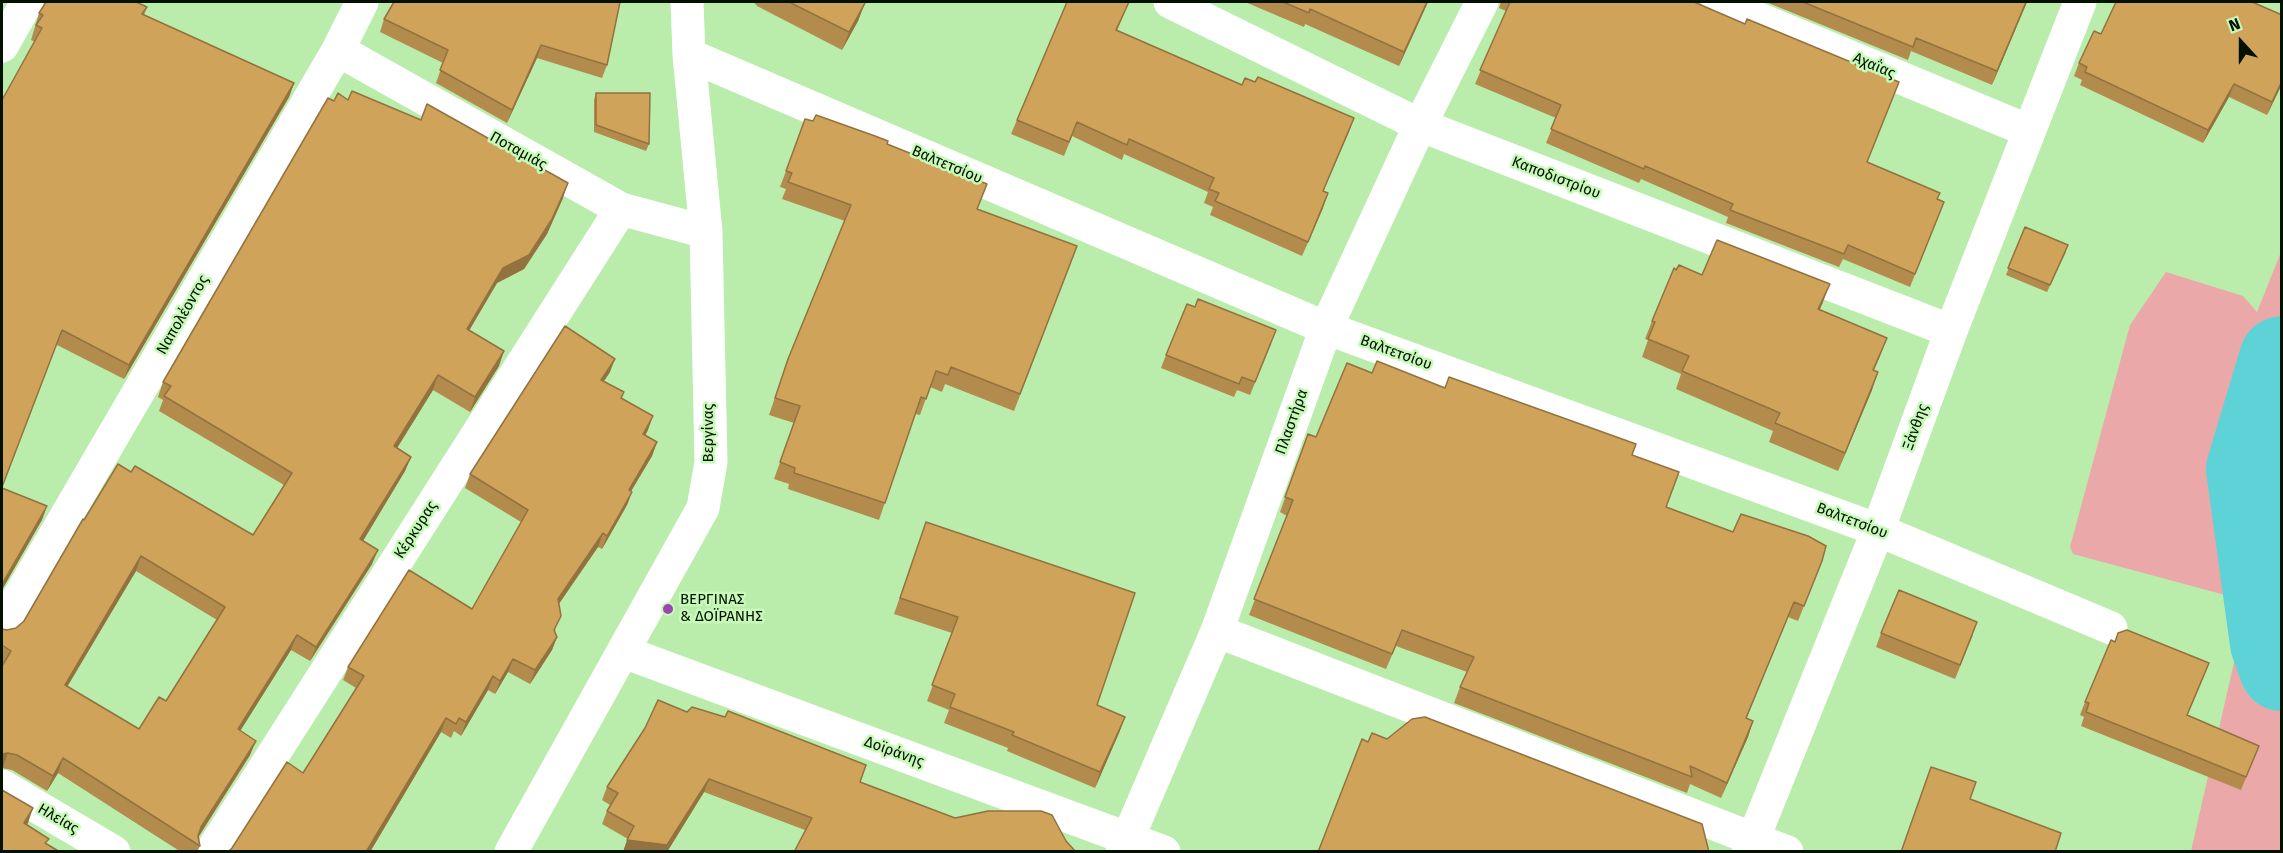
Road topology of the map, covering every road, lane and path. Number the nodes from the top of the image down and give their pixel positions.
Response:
1 (27, 2) edge
2 (362, 2) edge
3 (687, 2) edge
4 (1170, 2) edge
5 (1482, 2) edge
6 (1718, 2) edge
7 (2080, 2) edge
8 (2, 46) edge
9 (338, 50) junction
10 (689, 55) junction
11 (1420, 125) junction
12 (2029, 131) junction
13 (621, 209) junction
14 (706, 232) junction
15 (1326, 328) junction
16 (1951, 331) junction
17 (1878, 530) junction
18 (2, 626) edge
19 (2111, 628) dead end
20 (1217, 631) junction
21 (624, 652) junction
22 (2, 786) edge
23 (1125, 845) edge
24 (1751, 845) edge
25 (512, 851) edge
26 (114, 852) edge
27 (211, 852) edge
28 (1164, 852) edge
29 (1787, 852) edge

1 - 8 street
2 - 9 street, Ναπολέοντος
3 - 10 street, Βεργίνας
4 - 11 street, Καποδιστρίου
5 - 11 street, Πλαστήρα
6 - 12 street, Αχαΐας
7 - 12 street, Ξάνθης
9 - 13 street, Ποταμιάς
9 - 18 street, Ναπολέοντος
10 - 14 street, Βεργίνας
10 - 15 street, Βαλτετσίου
11 - 15 street, Πλαστήρα
11 - 16 street, Καποδιστρίου
12 - 16 street, Ξάνθης
13 - 14 street, Ποταμιάς
13 - 27 street, Κέρκυρας
14 - 21 street, Βεργίνας
15 - 17 street, Βαλτετσίου
15 - 20 street, Πλαστήρα
16 - 17 street, Ξάνθης
17 - 19 street, Βαλτετσίου
17 - 24 street, Ξάνθης
20 - 23 street, Πλαστήρα
20 - 24 street
21 - 23 street, Δοϊράνης
21 - 25 street, Βεργίνας
22 - 26 street, Ηλείας
23 - 28 street, Δοϊράνης
24 - 29 street

